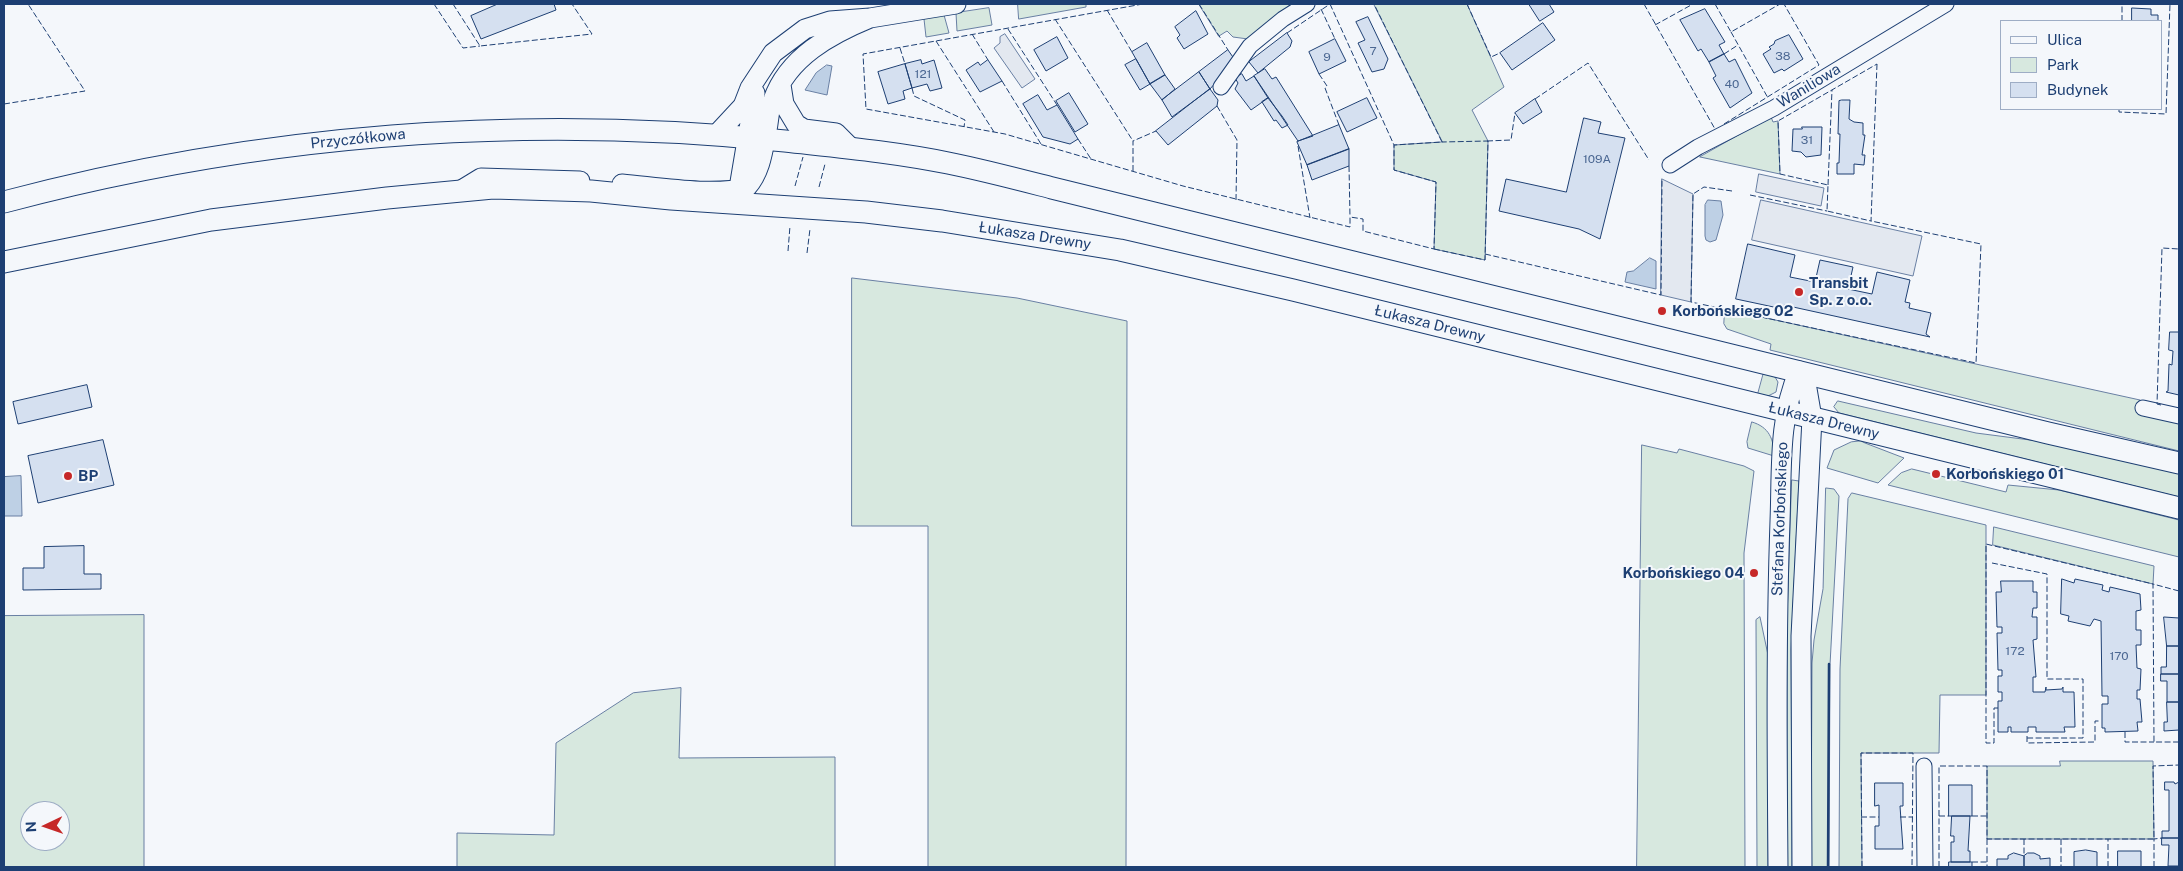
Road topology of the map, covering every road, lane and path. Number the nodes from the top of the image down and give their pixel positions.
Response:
1 (956, 4) edge
2 (1308, 4) edge
3 (1946, 4) edge
4 (870, 18) junction
5 (754, 84) junction
6 (781, 85) junction
7 (1221, 86) dead end
8 (717, 134) junction
9 (756, 138) junction
10 (850, 148) junction
11 (1670, 165) dead end
12 (463, 190) junction
13 (743, 196) junction
14 (4, 202) edge
15 (4, 262) edge
16 (1799, 371) junction
17 (2143, 408) dead end
18 (1786, 412) junction
19 (2179, 416) edge
20 (1812, 418) junction
21 (2179, 463) edge
22 (2179, 508) edge
23 (1924, 766) dead end
24 (1778, 867) edge
25 (1802, 867) edge
26 (1925, 867) edge

1 - 4 street
2 - 7 street
3 - 11 street, Waniliowa
4 - 5 street
4 - 6 street
5 - 8 street
5 - 9 street
6 - 9 street
6 - 10 street
8 - 9 main road
8 - 14 main road, Przyczółkowa
9 - 10 main road
9 - 13 street
10 - 16 main road
12 - 13 main road, Łukasza Drewny
12 - 13 street
12 - 15 main road
13 - 18 main road, Łukasza Drewny
16 - 18 street, Stefana Korbońskiego
16 - 20 street, Stefana Korbońskiego
16 - 21 main road
17 - 19 street
18 - 20 main road, Łukasza Drewny
18 - 24 street, Stefana Korbońskiego
20 - 22 main road, Łukasza Drewny
20 - 25 street, Stefana Korbońskiego
23 - 26 street

